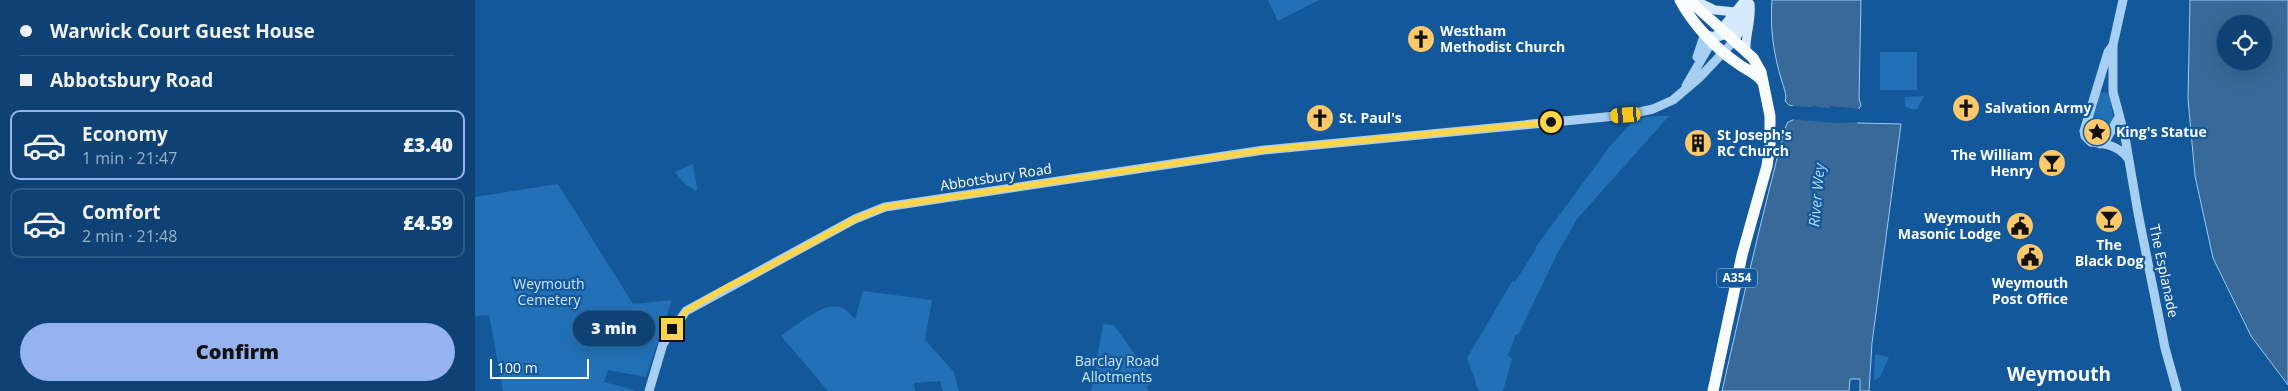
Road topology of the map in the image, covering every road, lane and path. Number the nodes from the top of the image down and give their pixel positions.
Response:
1 (1679, 0) edge
2 (1689, 0) edge
3 (1693, 0) edge
4 (2123, 0) edge
5 (1749, 1) edge
6 (1735, 12) junction
7 (1720, 40) junction
8 (2113, 45) junction
9 (1746, 51) junction
10 (1763, 81) junction
11 (1685, 88) junction
12 (2097, 92) junction
13 (2113, 92) junction
14 (2119, 117) junction
15 (2101, 144) junction
16 (2127, 157) junction
17 (649, 391) edge
18 (1713, 391) edge
19 (2177, 391) edge

1 - 7 highway, A354
2 - 7 highway, A354
3 - 6 main road
4 - 8 street, The Esplanade
5 - 6 main road
5 - 7 main road
5 - 9 main road
6 - 7 main road
7 - 9 highway, A354
7 - 10 highway, A354
7 - 11 street, Abbotsbury Road
7 - 11 street, Abbotsbury Road
8 - 12 street, The Esplanade
8 - 13 street, The Esplanade
9 - 10 highway, A354
10 - 18 highway, A354
11 - 17 street, Abbotsbury Road
12 - 13 street
12 - 15 street, The Esplanade
13 - 14 street, The Esplanade
14 - 15 street
14 - 16 street, The Esplanade
15 - 16 street, The Esplanade
16 - 19 street, The Esplanade

